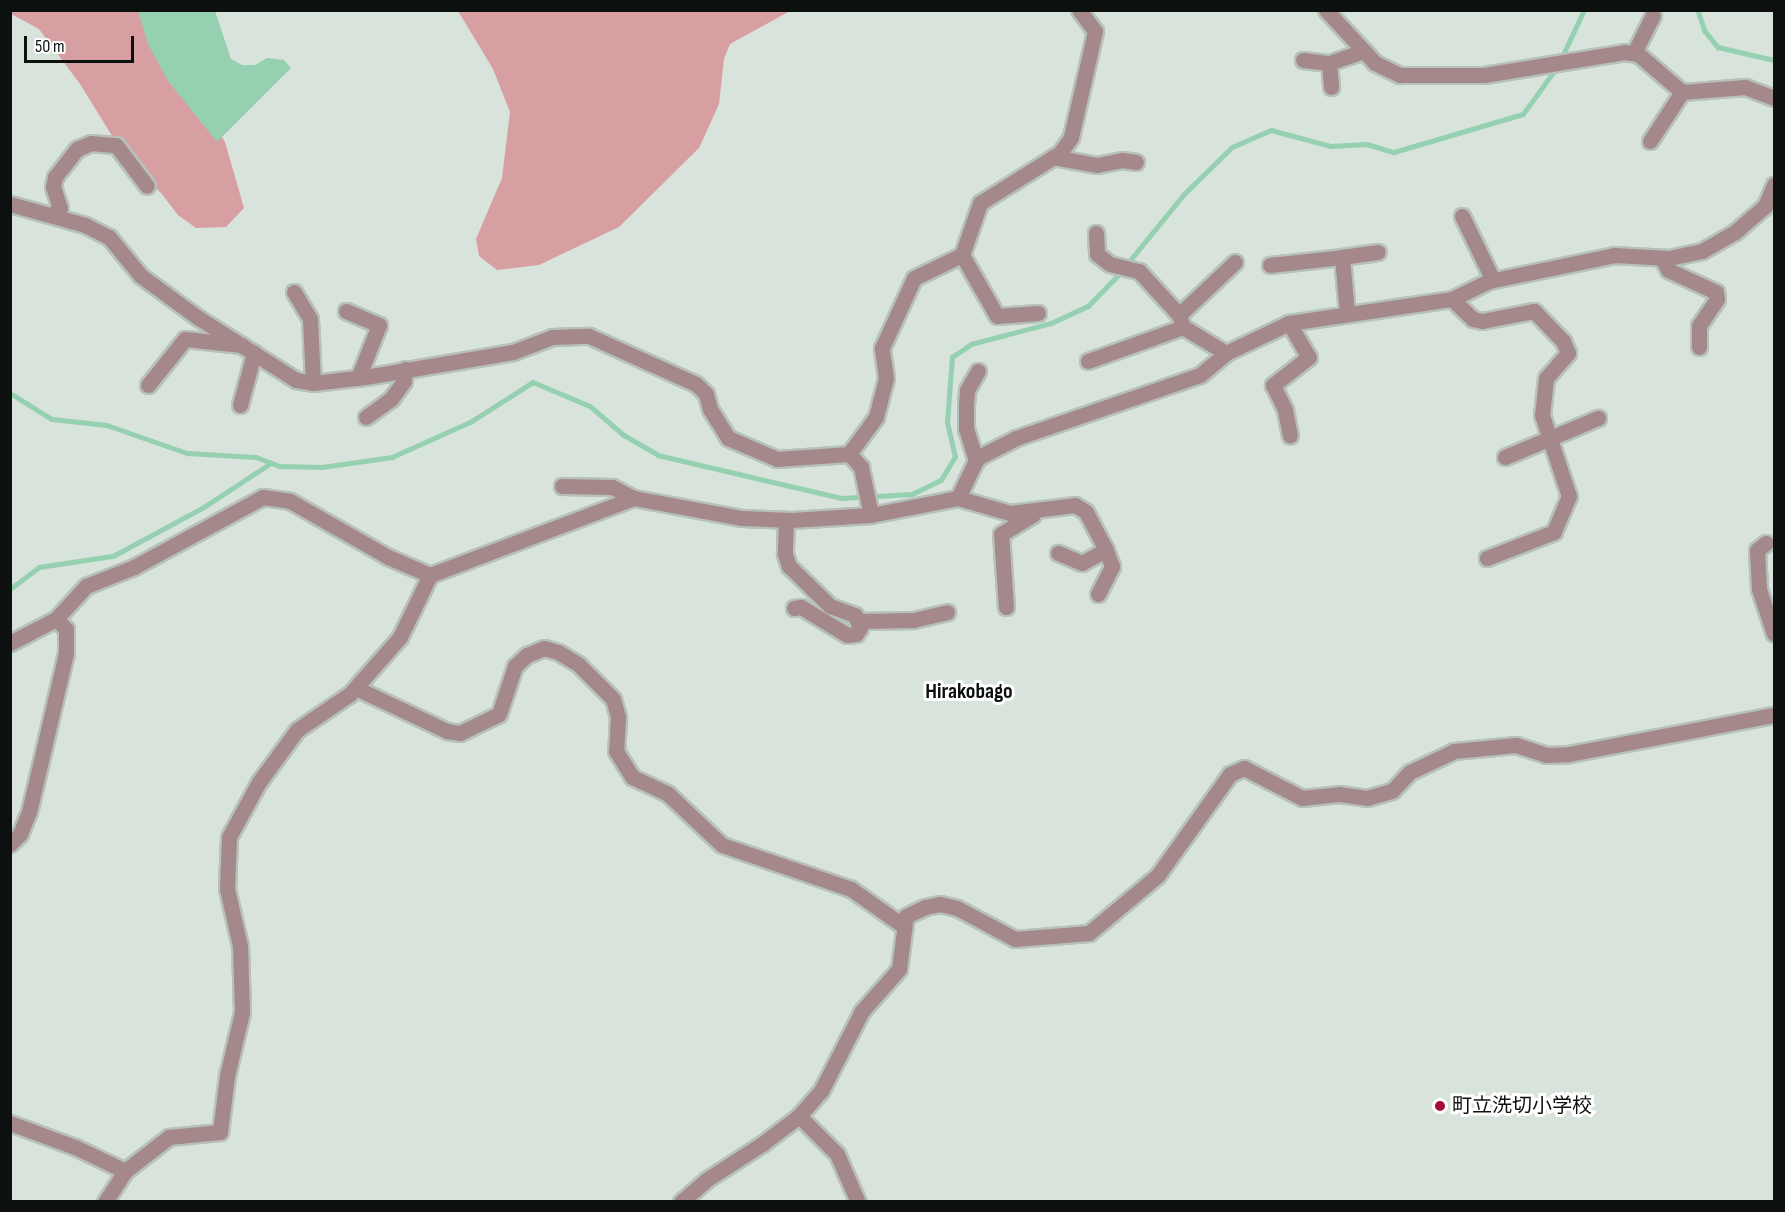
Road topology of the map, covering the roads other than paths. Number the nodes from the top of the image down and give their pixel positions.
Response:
1 (1079, 10) edge
2 (1326, 10) edge
3 (1653, 15) dead end
4 (1364, 51) junction
5 (1634, 54) junction
6 (1303, 60) dead end
7 (1329, 63) junction
8 (1331, 87) dead end
9 (1682, 92) junction
10 (1774, 98) edge
11 (1650, 141) dead end
12 (1053, 157) junction
13 (1136, 162) dead end
14 (1774, 185) edge
15 (147, 186) dead end
16 (10, 204) edge
17 (53, 214) junction
18 (1462, 216) dead end
19 (1096, 233) dead end
20 (1378, 252) dead end
21 (962, 255) junction
22 (1342, 256) junction
23 (1662, 258) junction
24 (1234, 262) dead end
25 (1270, 265) dead end
26 (1494, 280) junction
27 (294, 292) dead end
28 (1452, 299) junction
29 (346, 311) dead end
30 (1038, 313) dead end
31 (1347, 314) junction
32 (1181, 321) junction
33 (1289, 323) junction
34 (1699, 347) dead end
35 (248, 349) junction
36 (1226, 353) junction
37 (1088, 361) dead end
38 (405, 369) junction
39 (978, 372) dead end
40 (358, 378) junction
41 (313, 383) junction
42 (148, 385) dead end
43 (240, 405) dead end
44 (366, 417) dead end
45 (1598, 418) dead end
46 (1290, 436) dead end
47 (1550, 438) junction
48 (849, 454) junction
49 (1505, 457) dead end
50 (976, 461) junction
51 (562, 486) dead end
52 (634, 498) junction
53 (958, 498) junction
54 (1039, 508) junction
55 (871, 510) junction
56 (786, 519) junction
57 (1766, 543) dead end
58 (1106, 550) junction
59 (1058, 553) dead end
60 (1487, 558) dead end
61 (430, 574) junction
62 (1098, 594) dead end
63 (1006, 607) dead end
64 (794, 608) dead end
65 (947, 612) dead end
66 (56, 619) junction
67 (859, 621) junction
68 (1774, 633) edge
69 (10, 643) edge
70 (356, 688) junction
71 (1774, 715) edge
72 (10, 844) edge
73 (902, 925) junction
74 (799, 1116) junction
75 (10, 1123) edge
76 (125, 1171) junction
77 (105, 1202) edge
78 (681, 1202) edge
79 (858, 1202) edge

1 - 12 street
2 - 4 street
3 - 5 street
4 - 5 street
4 - 7 street
5 - 9 street
6 - 7 street
7 - 8 street
9 - 10 street
9 - 11 street
12 - 13 street
12 - 21 street
14 - 23 street
15 - 17 street
16 - 17 street
17 - 35 street
18 - 26 street
19 - 32 street
20 - 22 street
21 - 30 street
21 - 48 street
22 - 25 street
22 - 31 street
23 - 26 street
23 - 34 street
24 - 32 street
26 - 28 street
27 - 41 street
28 - 31 street
28 - 47 street
29 - 40 street
31 - 33 street
32 - 36 street
32 - 37 street
33 - 36 street
33 - 46 street
35 - 41 street
35 - 42 street
35 - 43 street
36 - 50 street
38 - 40 street
38 - 44 street
38 - 48 street
39 - 50 street
40 - 41 street
45 - 47 street
47 - 49 street
47 - 60 street
48 - 55 street
50 - 53 street
51 - 52 street
52 - 56 street
52 - 61 street
53 - 54 street
53 - 55 street
54 - 58 street
54 - 63 street
55 - 56 street
56 - 67 street
57 - 68 street
58 - 59 street
58 - 62 street
61 - 66 street
61 - 70 street
64 - 67 street
65 - 67 street
66 - 69 street
66 - 72 street
70 - 73 street
70 - 76 street
71 - 73 street
73 - 74 street
74 - 78 street
74 - 79 street
75 - 76 street
76 - 77 street

